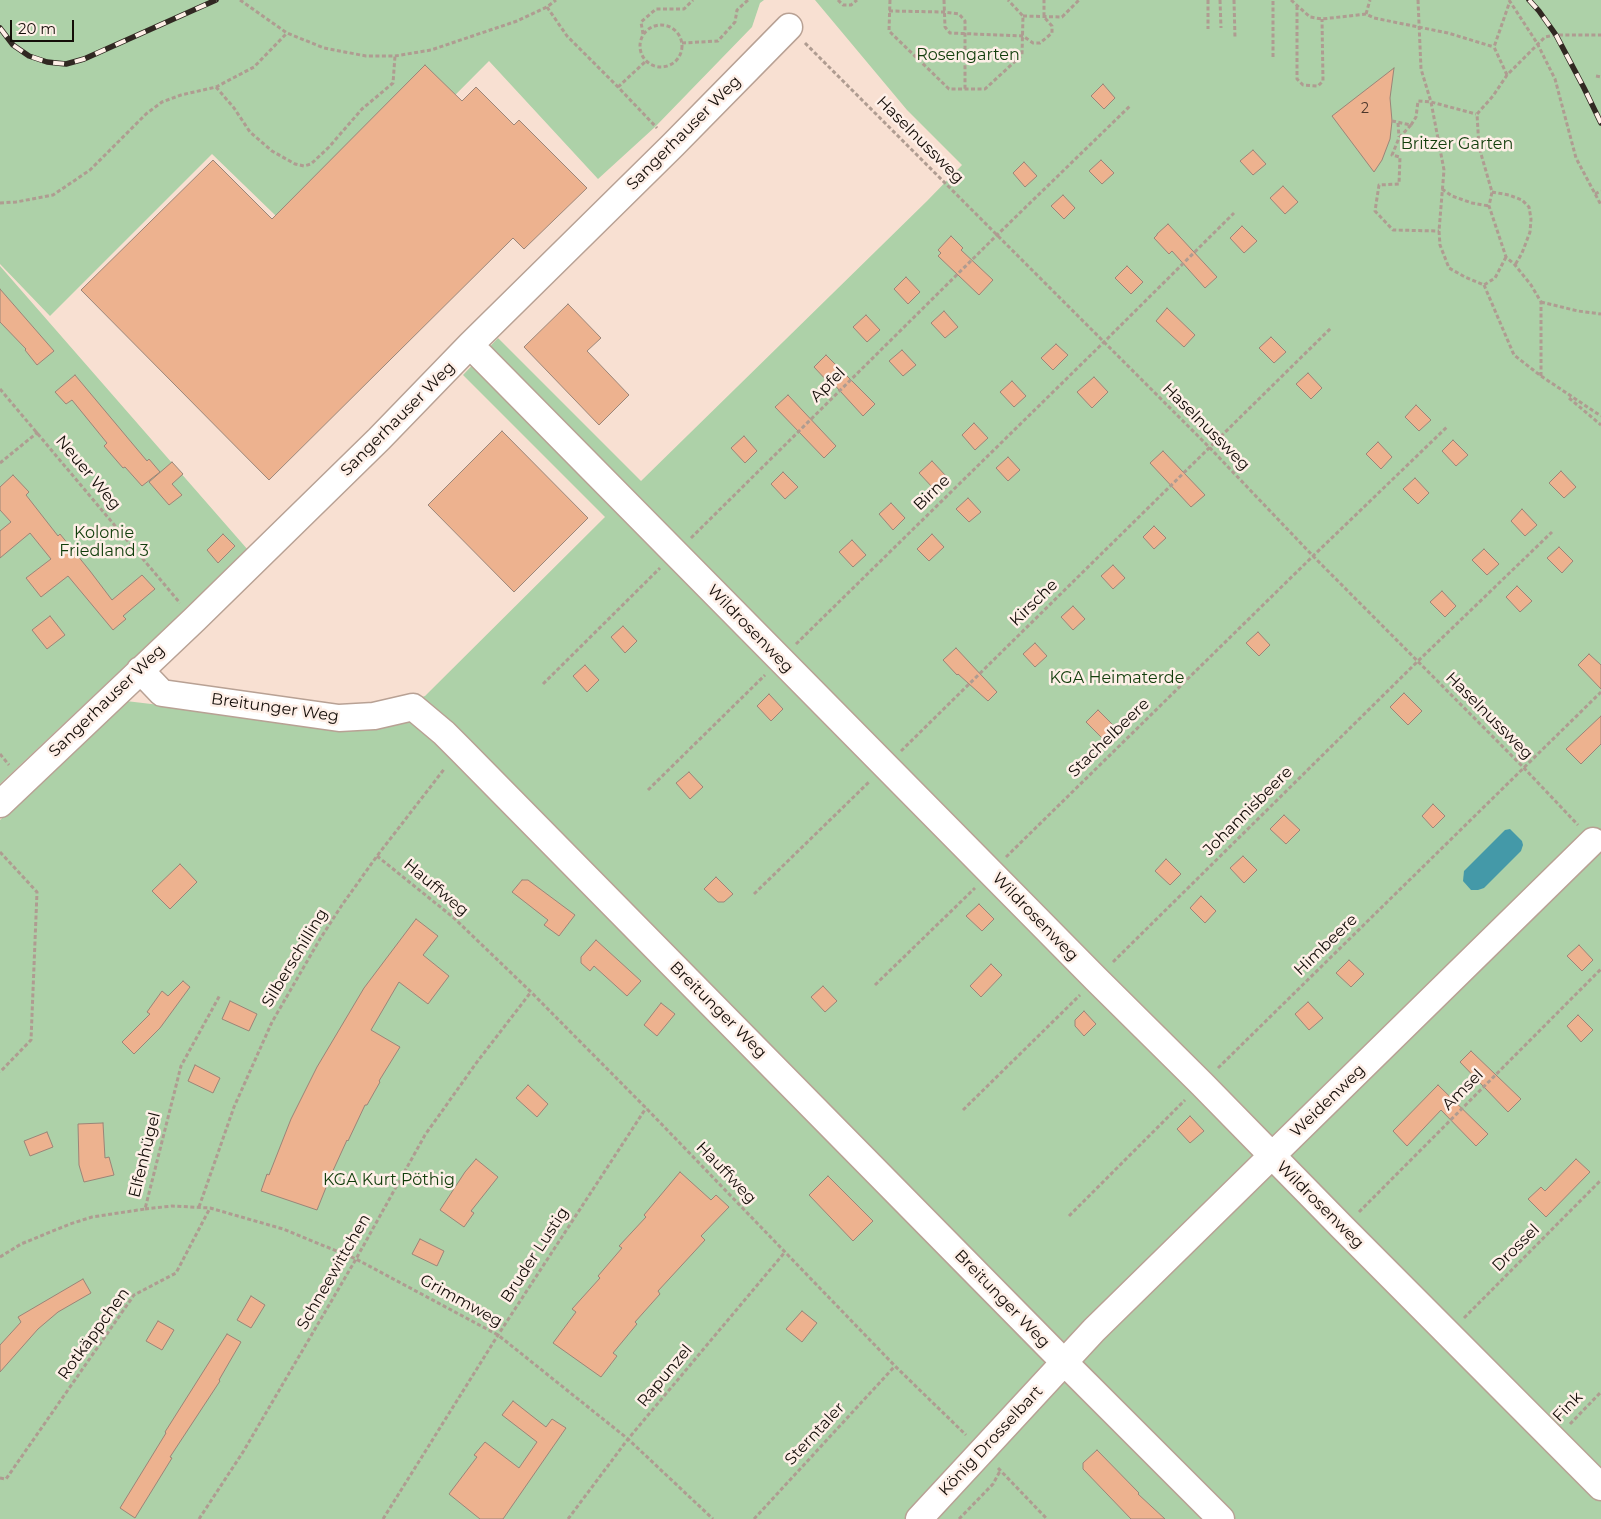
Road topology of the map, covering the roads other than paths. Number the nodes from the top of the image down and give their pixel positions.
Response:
1 (789, 27) road end
2 (470, 345) junction
3 (140, 670) junction
4 (0, 804) edge
5 (1593, 841) road end
6 (1272, 1156) junction
7 (1064, 1362) junction
8 (1601, 1487) edge
9 (919, 1519) edge
10 (1221, 1519) edge

1 - 2 street, Sangerhauser Weg
2 - 3 street, Sangerhauser Weg
2 - 6 street, Wildrosenweg
3 - 4 street, Sangerhauser Weg
3 - 7 street, Breitunger Weg
5 - 6 street, Weidenweg
6 - 7 street, Weidenweg
6 - 8 street, Wildrosenweg
7 - 9 street, König Drosselbart
7 - 10 street, Breitunger Weg

